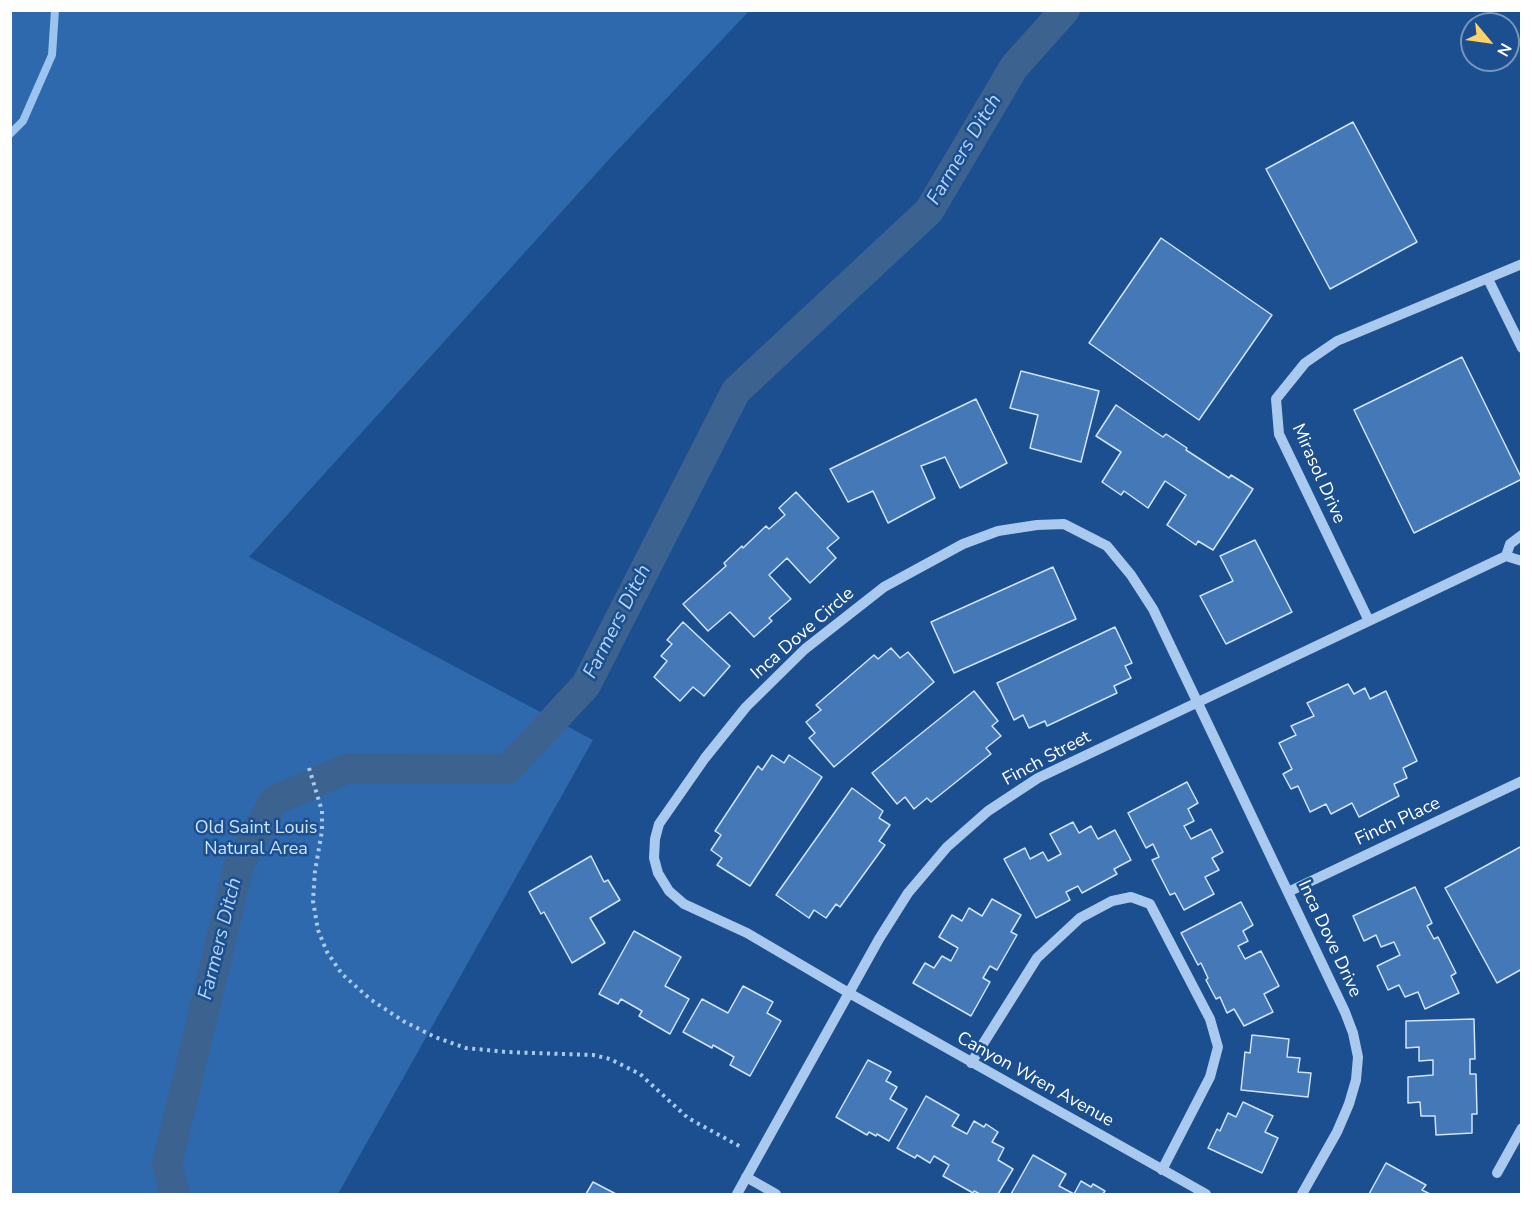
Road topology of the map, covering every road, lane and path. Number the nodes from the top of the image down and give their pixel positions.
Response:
1 (1521, 264) edge
2 (1488, 279) junction
3 (1521, 348) edge
4 (1521, 535) edge
5 (1506, 556) junction
6 (1521, 561) edge
7 (1369, 621) junction
8 (1198, 702) junction
9 (309, 768) dead end
10 (1521, 781) edge
11 (1288, 892) junction
12 (849, 993) junction
13 (971, 1063) junction
14 (1521, 1128) edge
15 (758, 1157) junction
16 (1162, 1170) junction
17 (1497, 1173) dead end
18 (746, 1178) junction
19 (737, 1194) edge
20 (776, 1194) edge
21 (1206, 1194) edge
22 (1302, 1194) edge

1 - 2 street, Mirasol Drive
2 - 3 street
2 - 7 street, Mirasol Drive
4 - 5 street, Finch Street
5 - 6 street
5 - 7 street, Finch Street
7 - 8 street, Finch Street
8 - 11 street, Inca Dove Drive
8 - 12 street, Finch Street
8 - 12 street, Inca Dove Circle
9 - 15 path
10 - 11 street, Finch Place
11 - 22 street, Inca Dove Drive
12 - 13 street, Canyon Wren Avenue
12 - 15 street, Finch Street
13 - 16 street, Canyon Wren Avenue
13 - 16 street
14 - 17 street
15 - 18 street, Finch Street
16 - 21 street, Canyon Wren Avenue
18 - 19 street, Finch Street
18 - 20 street

